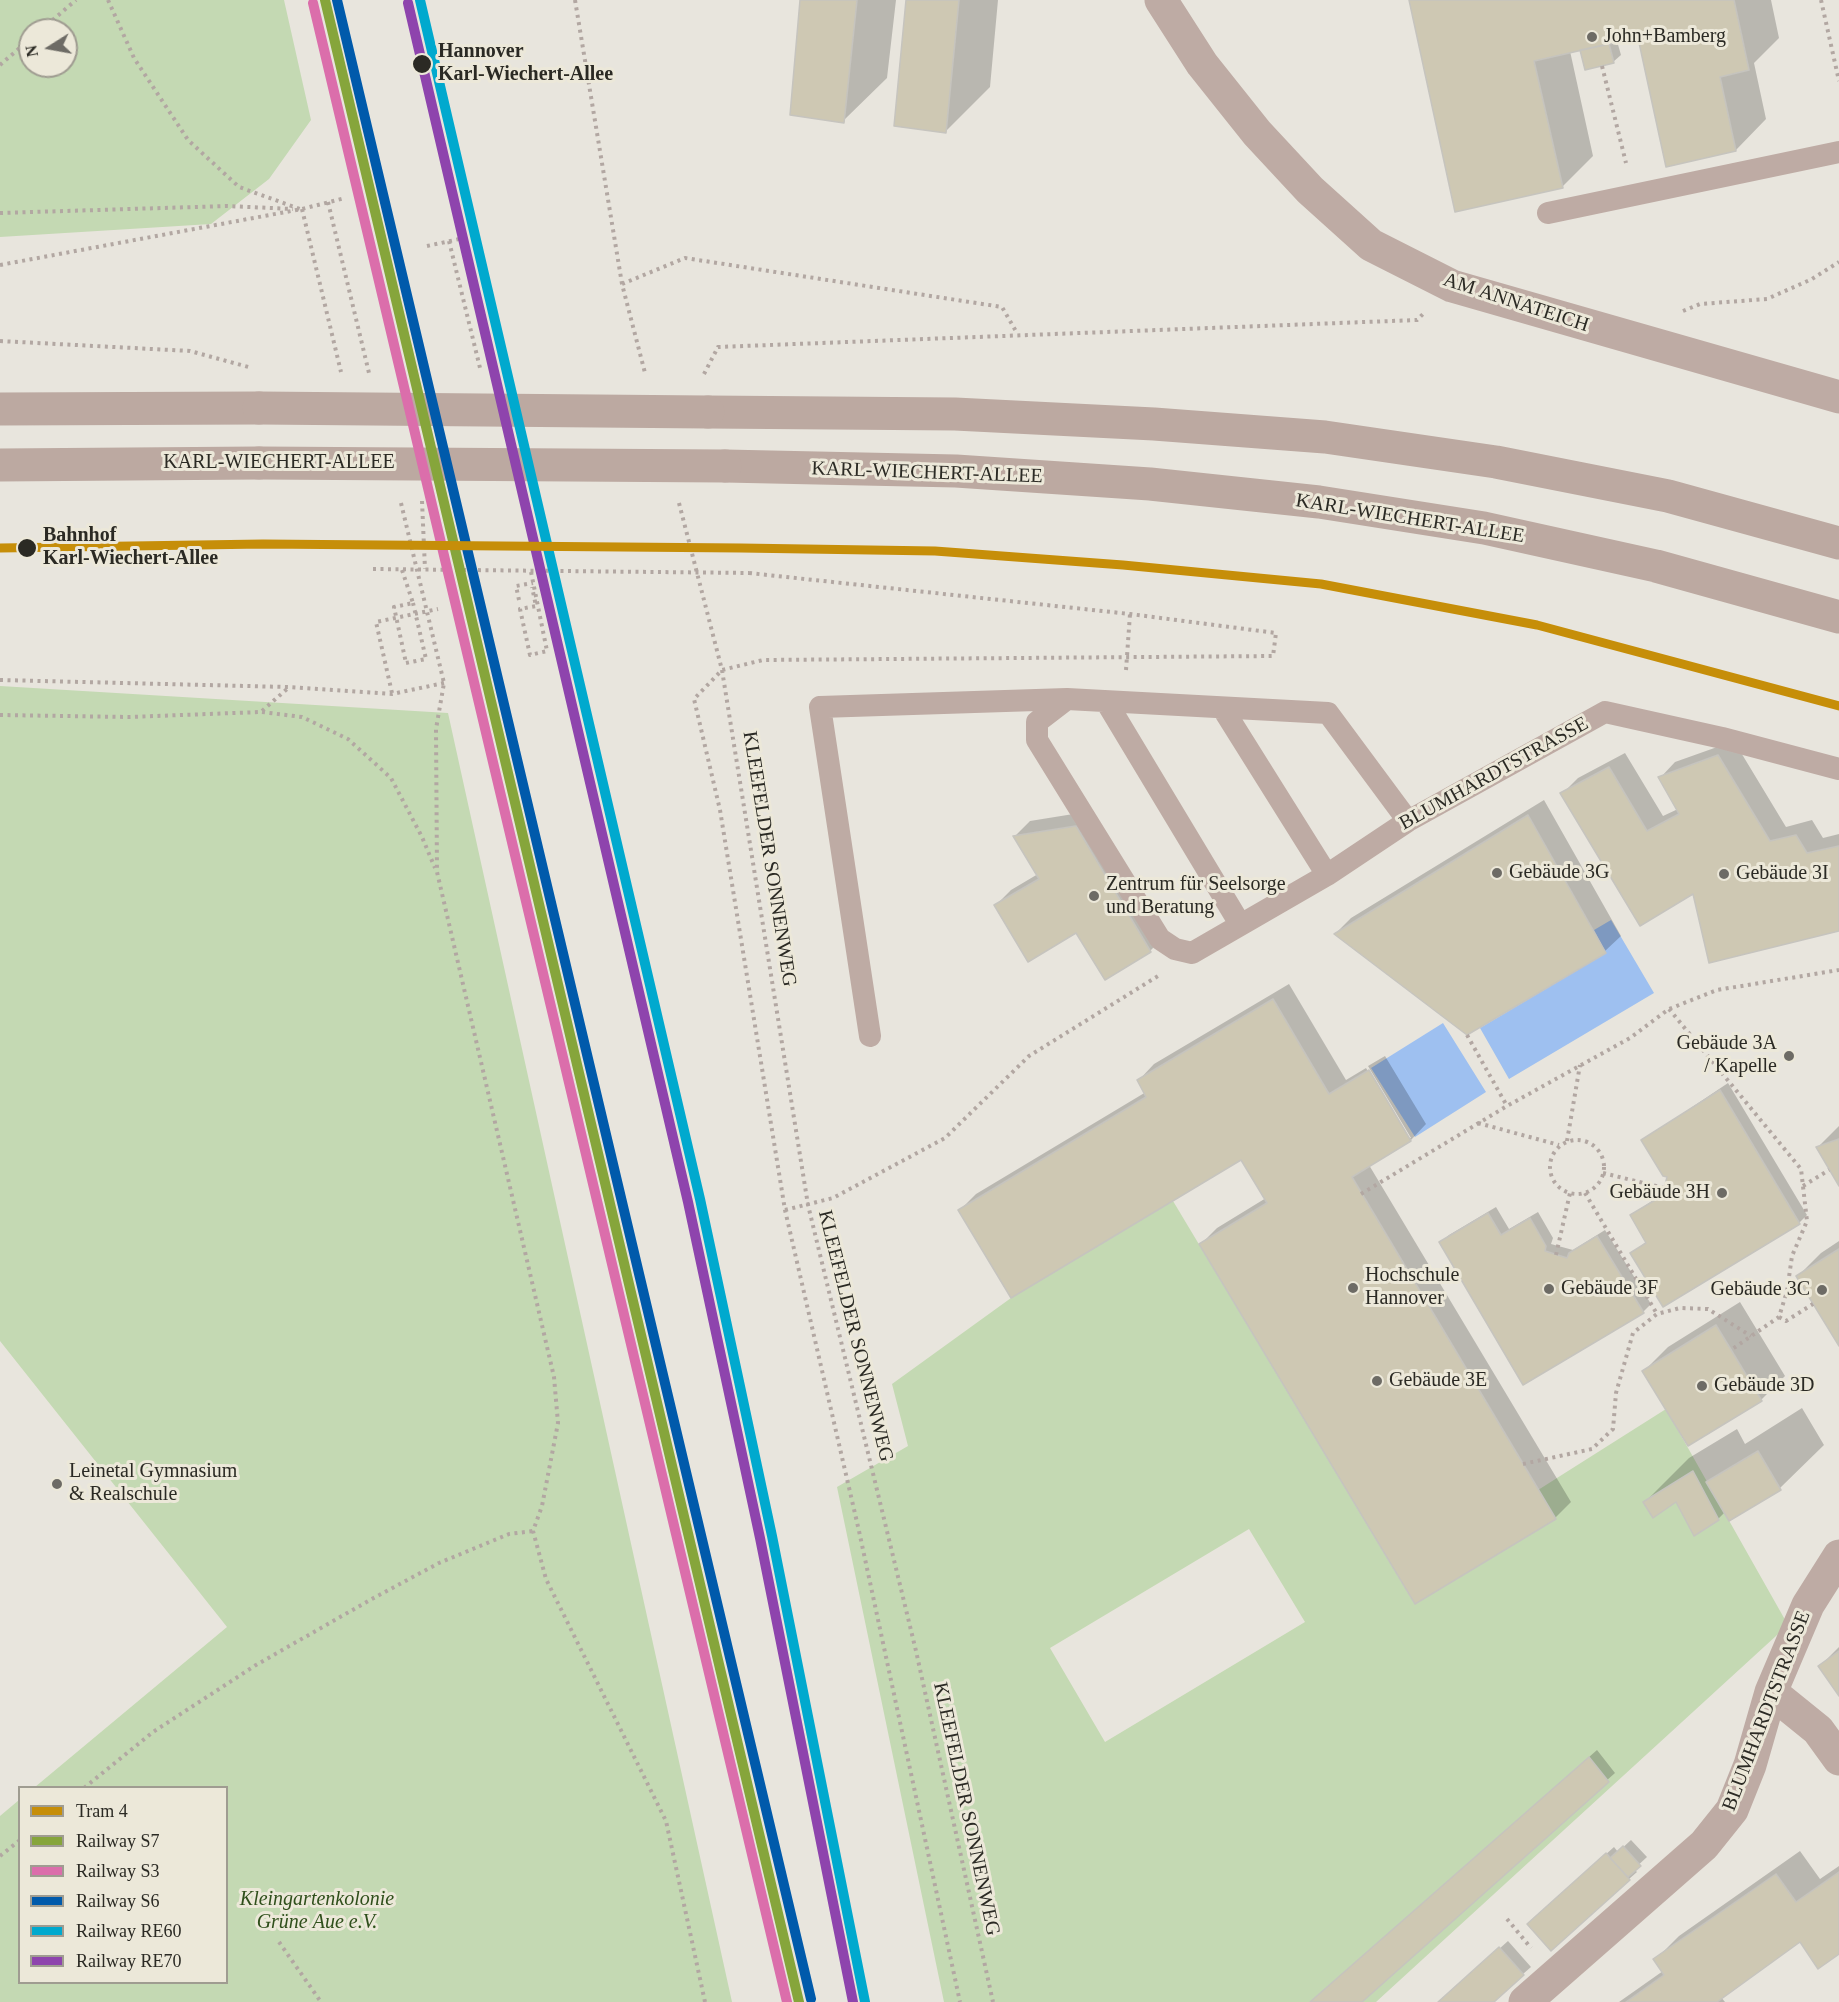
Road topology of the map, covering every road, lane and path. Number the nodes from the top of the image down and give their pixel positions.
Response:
1 (76, 0) edge
2 (108, 0) edge
3 (575, 0) edge
4 (1161, 0) edge
5 (1821, 0) edge
6 (55, 18) edge
7 (18, 49) edge
8 (0, 65) edge
9 (1602, 66) dead end
10 (1839, 81) edge
11 (1839, 152) edge
12 (1634, 195) junction
13 (345, 198) dead end
14 (302, 209) junction
15 (0, 213) edge
16 (1548, 213) dead end
17 (464, 238) dead end
18 (449, 242) junction
19 (427, 246) dead end
20 (1839, 262) edge
21 (0, 265) edge
22 (1452, 286) junction
23 (1017, 333) junction
24 (0, 342) edge
25 (1668, 350) junction
26 (253, 369) dead end
27 (341, 372) dead end
28 (481, 373) dead end
29 (704, 375) dead end
30 (1839, 397) edge
31 (0, 409) edge
32 (0, 465) edge
33 (421, 493) dead end
34 (1839, 543) edge
35 (373, 568) dead end
36 (425, 569) junction
37 (402, 570) junction
38 (531, 572) junction
39 (533, 585) junction
40 (519, 600) dead end
41 (413, 603) junction
42 (438, 609) dead end
43 (427, 612) junction
44 (1130, 614) junction
45 (1839, 617) edge
46 (396, 618) junction
47 (1126, 658) junction
48 (722, 670) junction
49 (0, 680) edge
50 (444, 683) junction
51 (288, 687) junction
52 (392, 694) junction
53 (1067, 699) junction
54 (1107, 703) junction
55 (1223, 709) junction
56 (261, 712) junction
57 (0, 715) edge
58 (1839, 769) edge
59 (1408, 820) junction
60 (437, 872) junction
61 (1327, 875) junction
62 (1240, 924) junction
63 (1175, 949) junction
64 (1839, 970) edge
65 (1670, 1009) junction
66 (1467, 1035) dead end
67 (870, 1036) dead end
68 (1580, 1065) junction
69 (1507, 1106) junction
70 (1478, 1124) junction
71 (1567, 1142) junction
72 (1560, 1145) junction
73 (1829, 1170) dead end
74 (1603, 1173) junction
75 (1803, 1186) junction
76 (1664, 1188) dead end
77 (1570, 1193) junction
78 (1585, 1193) junction
79 (1361, 1194) dead end
80 (808, 1205) junction
81 (784, 1210) junction
82 (1556, 1255) dead end
83 (1813, 1304) dead end
84 (1657, 1314) junction
85 (1779, 1317) junction
86 (1751, 1336) junction
87 (1731, 1350) dead end
88 (1523, 1464) dead end
89 (533, 1531) junction
90 (1839, 1556) edge
91 (1771, 1692) junction
92 (1839, 1759) edge
93 (86, 1786) edge
94 (18, 1842) edge
95 (0, 1856) edge
96 (279, 1942) dead end
97 (321, 2002) edge
98 (705, 2002) edge
99 (960, 2002) edge
100 (993, 2002) edge
101 (1525, 2002) edge

1 - 6 path
2 - 14 path
3 - 23 path
4 - 22 street, AM ANNATEICH
5 - 10 path
7 - 8 path
9 - 12 path
11 - 12 lane
12 - 16 lane
13 - 14 path
14 - 15 path
14 - 21 path
14 - 27 path
17 - 18 path
18 - 19 path
18 - 28 path
20 - 25 path
22 - 23 path
22 - 25 street, AM ANNATEICH
23 - 29 path
24 - 26 path
25 - 30 street, AM ANNATEICH
31 - 34 main road, bridge
32 - 45 main road, KARL-WIECHERT-ALLEE, bridge
33 - 36 path
35 - 37 path, bridge
36 - 37 path, bridge
36 - 38 path, bridge
37 - 41 path
38 - 39 path
38 - 44 path, bridge
39 - 39 path
39 - 40 path
41 - 46 path
41 - 46 path, bridge
42 - 43 path
43 - 46 path
43 - 50 path
44 - 47 path
44 - 47 path
46 - 52 path
47 - 48 path
48 - 80 path, KLEEFELDER SONNENWEG
48 - 81 path
49 - 51 path
50 - 52 path
50 - 60 path
51 - 52 path
51 - 56 path
53 - 54 lane
53 - 63 lane
53 - 67 lane
54 - 55 lane
54 - 62 lane
55 - 59 lane
55 - 61 lane
56 - 57 path
56 - 60 path
58 - 59 lane, BLUMHARDTSTRASSE
59 - 61 lane, BLUMHARDTSTRASSE
60 - 89 path
61 - 62 lane, BLUMHARDTSTRASSE
62 - 63 lane, BLUMHARDTSTRASSE
63 - 80 path
64 - 65 path
65 - 68 path
65 - 75 path
66 - 69 path
68 - 69 path
68 - 71 path
69 - 70 path
70 - 72 path
70 - 79 path
71 - 72 path
71 - 74 path
72 - 77 path
73 - 75 path
74 - 76 path
74 - 78 path
75 - 85 path
77 - 78 path
77 - 82 path
78 - 84 path
80 - 81 path
80 - 100 path, KLEEFELDER SONNENWEG
81 - 99 path
83 - 85 path
84 - 86 path
84 - 88 path
85 - 86 path
86 - 87 path
89 - 93 path
89 - 98 path
90 - 91 street, BLUMHARDTSTRASSE
91 - 92 street
91 - 101 street, BLUMHARDTSTRASSE
94 - 95 path
96 - 97 path

